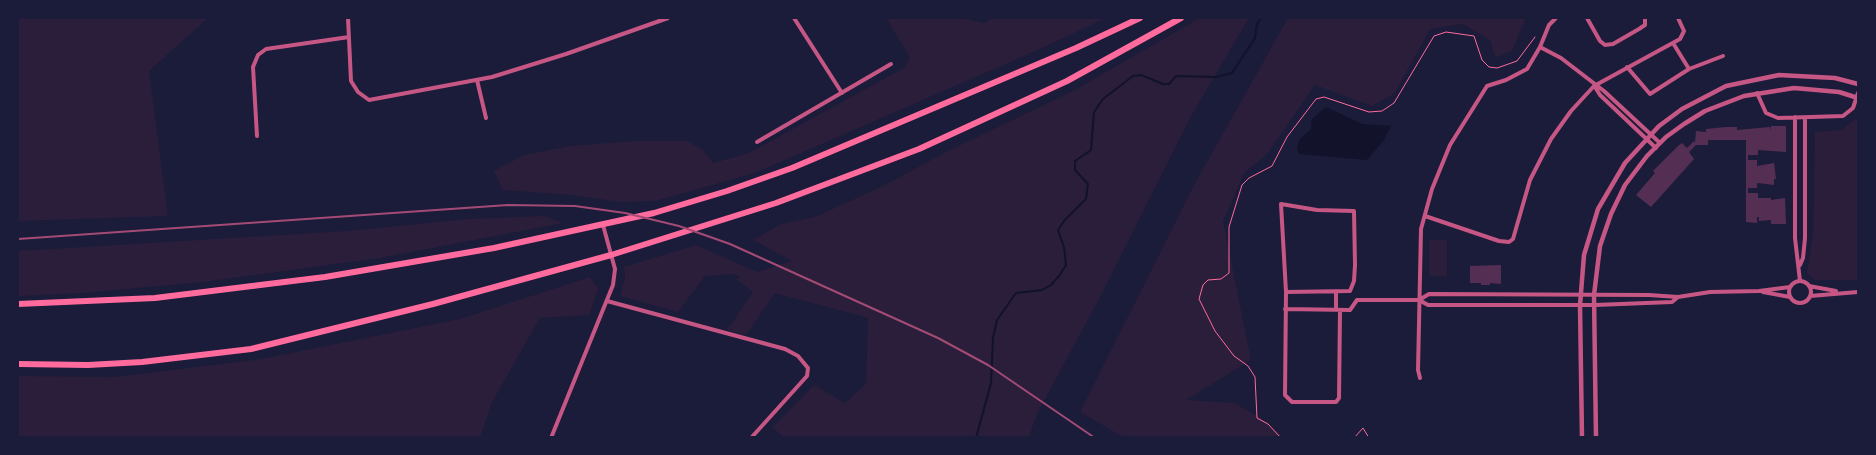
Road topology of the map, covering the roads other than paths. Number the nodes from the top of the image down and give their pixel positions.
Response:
1 (348, 18) edge
2 (668, 18) edge
3 (794, 18) edge
4 (1140, 18) edge
5 (1181, 18) edge
6 (1556, 18) edge
7 (1586, 18) edge
8 (1645, 18) edge
9 (1678, 18) edge
10 (349, 36) junction
11 (1672, 43) junction
12 (1540, 47) junction
13 (1723, 56) dead end
14 (891, 64) dead end
15 (1627, 67) junction
16 (1689, 69) junction
17 (477, 80) junction
18 (1858, 84) edge
19 (1594, 86) junction
20 (842, 93) junction
21 (1757, 93) junction
22 (1858, 96) edge
23 (1795, 117) junction
24 (486, 118) dead end
25 (1805, 118) junction
26 (1651, 134) junction
27 (257, 136) dead end
28 (1646, 138) junction
29 (757, 142) dead end
30 (1660, 143) junction
31 (1656, 148) junction
32 (1425, 216) junction
33 (603, 225) junction
34 (611, 255) junction
35 (1800, 266) junction
36 (1800, 281) junction
37 (1809, 286) junction
38 (1790, 287) junction
39 (1336, 291) junction
40 (1350, 291) junction
41 (1286, 292) junction
42 (1759, 292) junction
43 (1841, 292) junction
44 (1858, 292) edge
45 (1581, 293) junction
46 (1594, 295) junction
47 (1481, 296) junction
48 (1810, 296) junction
49 (1678, 297) junction
50 (1790, 297) junction
51 (1357, 300) junction
52 (1419, 300) junction
53 (607, 301) junction
54 (18, 304) edge
55 (1580, 304) junction
56 (1482, 305) junction
57 (1595, 305) junction
58 (1285, 309) junction
59 (1338, 310) junction
60 (18, 364) edge
61 (1420, 378) dead end
62 (551, 438) edge
63 (751, 438) edge
64 (1582, 438) edge
65 (1596, 438) edge

1 - 10 street
2 - 17 street
3 - 20 street
4 - 33 highway
5 - 34 highway
6 - 12 street
7 - 8 street
9 - 11 street
10 - 17 street
10 - 27 street
11 - 15 street
11 - 16 street
12 - 19 street
12 - 32 street
13 - 16 street
14 - 20 street
15 - 16 street
15 - 19 street
17 - 24 street
18 - 26 street
19 - 26 street
19 - 28 street
19 - 32 street
20 - 29 street
21 - 22 street
21 - 23 street
21 - 30 street
22 - 25 street
23 - 25 street
23 - 35 street
25 - 35 street
26 - 28 street
26 - 30 street
28 - 31 street
28 - 45 street
30 - 31 street
31 - 46 street
32 - 52 street
33 - 34 street
33 - 54 highway
34 - 53 street
34 - 60 highway
35 - 36 street
36 - 37 street
36 - 38 street
37 - 43 street
37 - 48 street
38 - 42 street
38 - 50 street
39 - 40 street
39 - 41 street
39 - 59 street
40 - 41 street
40 - 51 street
41 - 58 street
42 - 49 street
42 - 50 street
43 - 44 street
43 - 48 street
45 - 46 street
45 - 47 street
45 - 55 street
46 - 49 street
46 - 57 street
47 - 52 street
47 - 56 street
48 - 50 street
49 - 57 street
51 - 52 street
51 - 59 street
52 - 56 street
52 - 61 street
53 - 62 street
53 - 63 street
55 - 56 street
55 - 57 street
55 - 64 street
57 - 65 street
58 - 59 street
58 - 59 street

